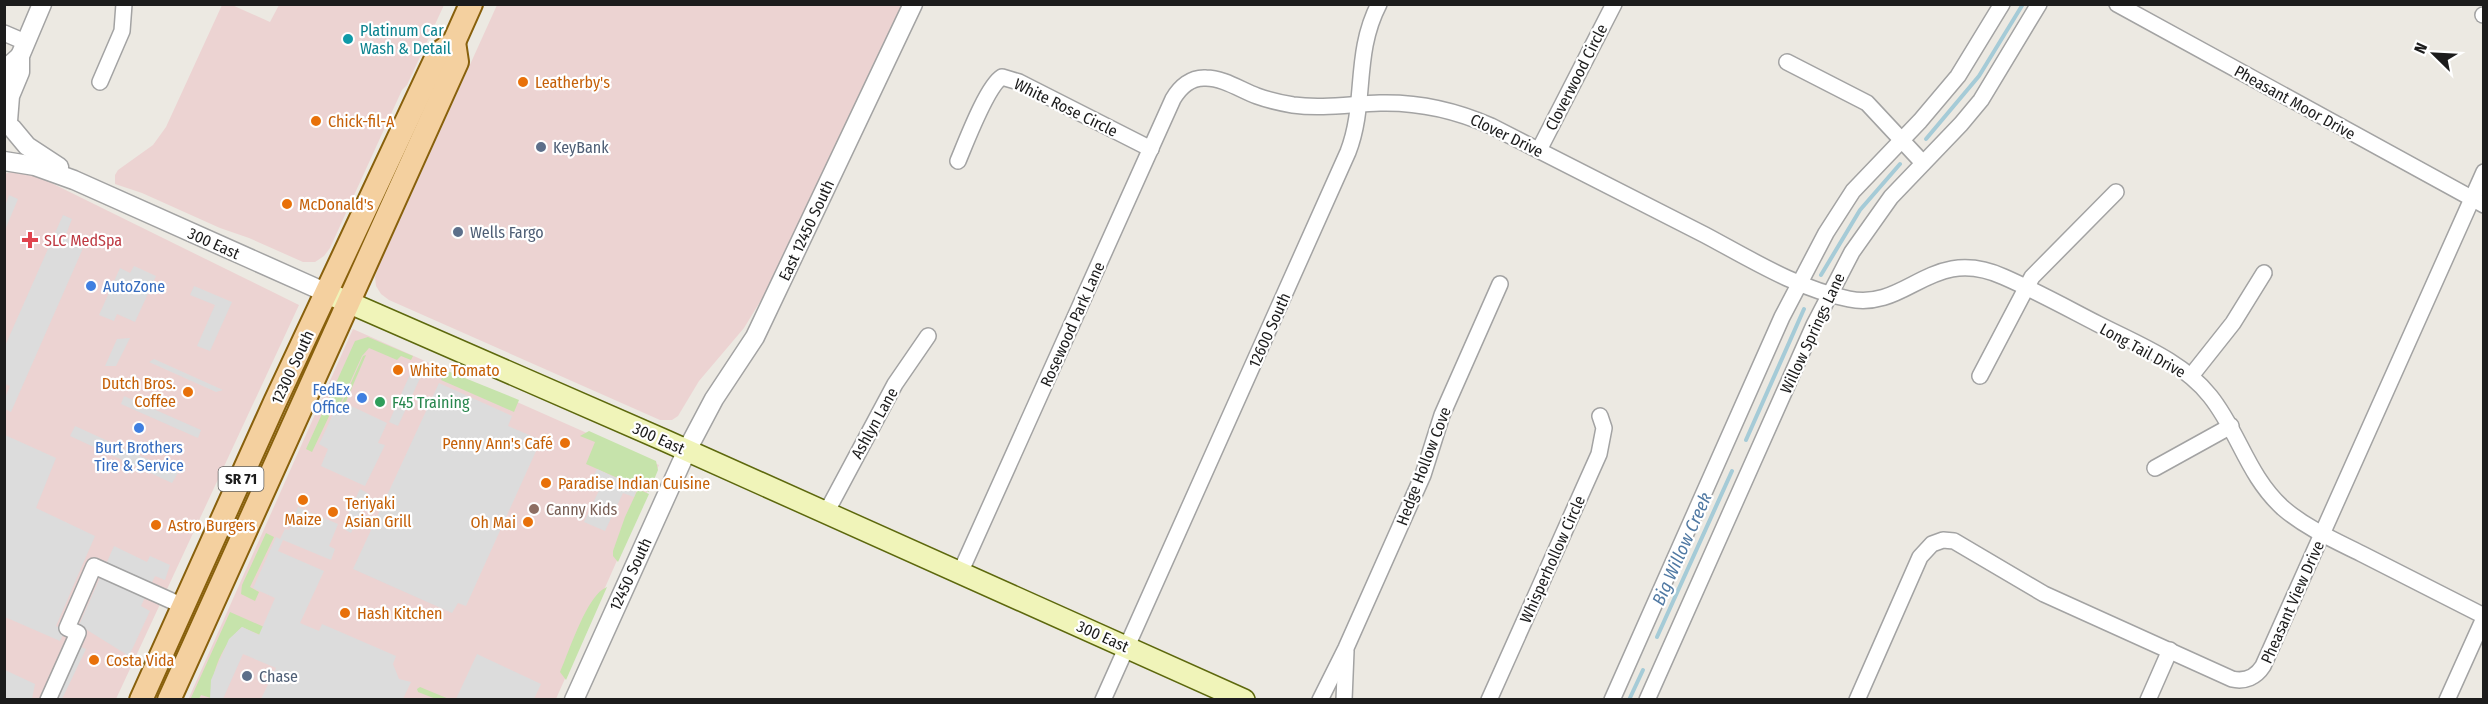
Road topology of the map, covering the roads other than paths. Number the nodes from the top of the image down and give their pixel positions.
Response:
1 (42, 4) edge
2 (124, 4) edge
3 (471, 4) edge
4 (913, 4) edge
5 (1379, 4) edge
6 (1614, 4) edge
7 (2002, 4) edge
8 (2039, 4) edge
9 (2117, 4) edge
10 (4, 33) edge
11 (454, 42) junction
12 (23, 49) junction
13 (1787, 62) dead end
14 (4, 75) edge
15 (1191, 81) joint
16 (100, 82) dead end
17 (1357, 106) junction
18 (8, 122) edge
19 (1902, 140) junction
20 (1151, 149) junction
21 (1539, 150) junction
22 (4, 160) edge
23 (958, 161) dead end
24 (1923, 163) junction
25 (2484, 172) edge
26 (74, 180) junction
27 (2116, 192) dead end
28 (2478, 202) edge
29 (2264, 273) dead end
30 (1800, 282) junction
31 (1500, 284) dead end
32 (2026, 287) junction
33 (327, 293) junction
34 (1829, 294) junction
35 (350, 303) junction
36 (928, 336) dead end
37 (1980, 376) dead end
38 (2191, 376) junction
39 (1600, 416) dead end
40 (2231, 426) junction
41 (687, 450) junction
42 (2155, 468) dead end
43 (826, 513) junction
44 (2322, 534) junction
45 (960, 573) junction
46 (183, 606) junction
47 (2484, 617) edge
48 (1127, 647) junction
49 (1346, 648) junction
50 (2170, 650) junction
51 (48, 699) edge
52 (141, 699) edge
53 (169, 699) edge
54 (574, 699) edge
55 (1103, 699) edge
56 (1244, 699) edge
57 (1320, 699) edge
58 (1344, 699) edge
59 (1489, 699) edge
60 (1612, 699) edge
61 (1647, 699) edge
62 (1857, 699) edge
63 (2148, 699) edge
64 (2447, 699) edge

1 - 12 street
2 - 16 street
3 - 11 main road, 12300 South / SR 71
4 - 41 street, East 12450 South
5 - 17 street, 12600 South
6 - 21 street, Cloverwood Circle
7 - 19 street, Willow Springs Lane
8 - 24 street, Willow Springs Lane
9 - 28 street, Pheasant Moor Drive
10 - 12 street
11 - 33 main road, 12300 South / SR 71
11 - 35 main road, 12300 South / SR 71
12 - 14 street
12 - 18 street
13 - 19 street
15 - 17 street, Clover Drive
15 - 20 street, Rosewood Park Lane
17 - 21 street, Clover Drive
17 - 48 street, 12600 South
18 - 22 street
18 - 26 street, 300 East
19 - 24 street
19 - 30 street, Willow Springs Lane
20 - 23 street, White Rose Circle
20 - 45 street, Rosewood Park Lane
21 - 30 street, Clover Drive
22 - 26 street, 300 East
24 - 34 street, Willow Springs Lane
25 - 28 street, Pheasant View Drive
26 - 33 street, 300 East
27 - 32 street
28 - 44 street, Pheasant View Drive
29 - 38 street
30 - 34 street, Long Tail Drive
30 - 60 street, Willow Springs Lane
31 - 49 street, Hedge Hollow Cove
32 - 34 street, Long Tail Drive
32 - 37 street
32 - 38 street, Long Tail Drive
33 - 35 main road, 300 East
33 - 46 main road, 12300 South / SR 71
34 - 61 street, Willow Springs Lane
35 - 41 main road, 300 East
35 - 53 main road, 12300 South / SR 71
36 - 43 street, Ashlyn Lane
38 - 40 street, Long Tail Drive
39 - 59 street, Whisperhollow Circle
40 - 42 street
40 - 44 street, Long Tail Drive
41 - 43 main road, 300 East
41 - 54 street, 12450 South
43 - 45 main road, 300 East
44 - 47 street, Long Tail Drive
44 - 50 street, Pheasant View Drive
45 - 48 main road, 300 East
46 - 51 street
46 - 52 main road, 12300 South / SR 71
47 - 64 street
48 - 55 street, 12600 South
48 - 56 main road, 300 East
49 - 57 street, Hedge Hollow Cove
49 - 58 street, Hedge Hollow Cove
50 - 62 street, Pheasant View Drive
50 - 63 street

